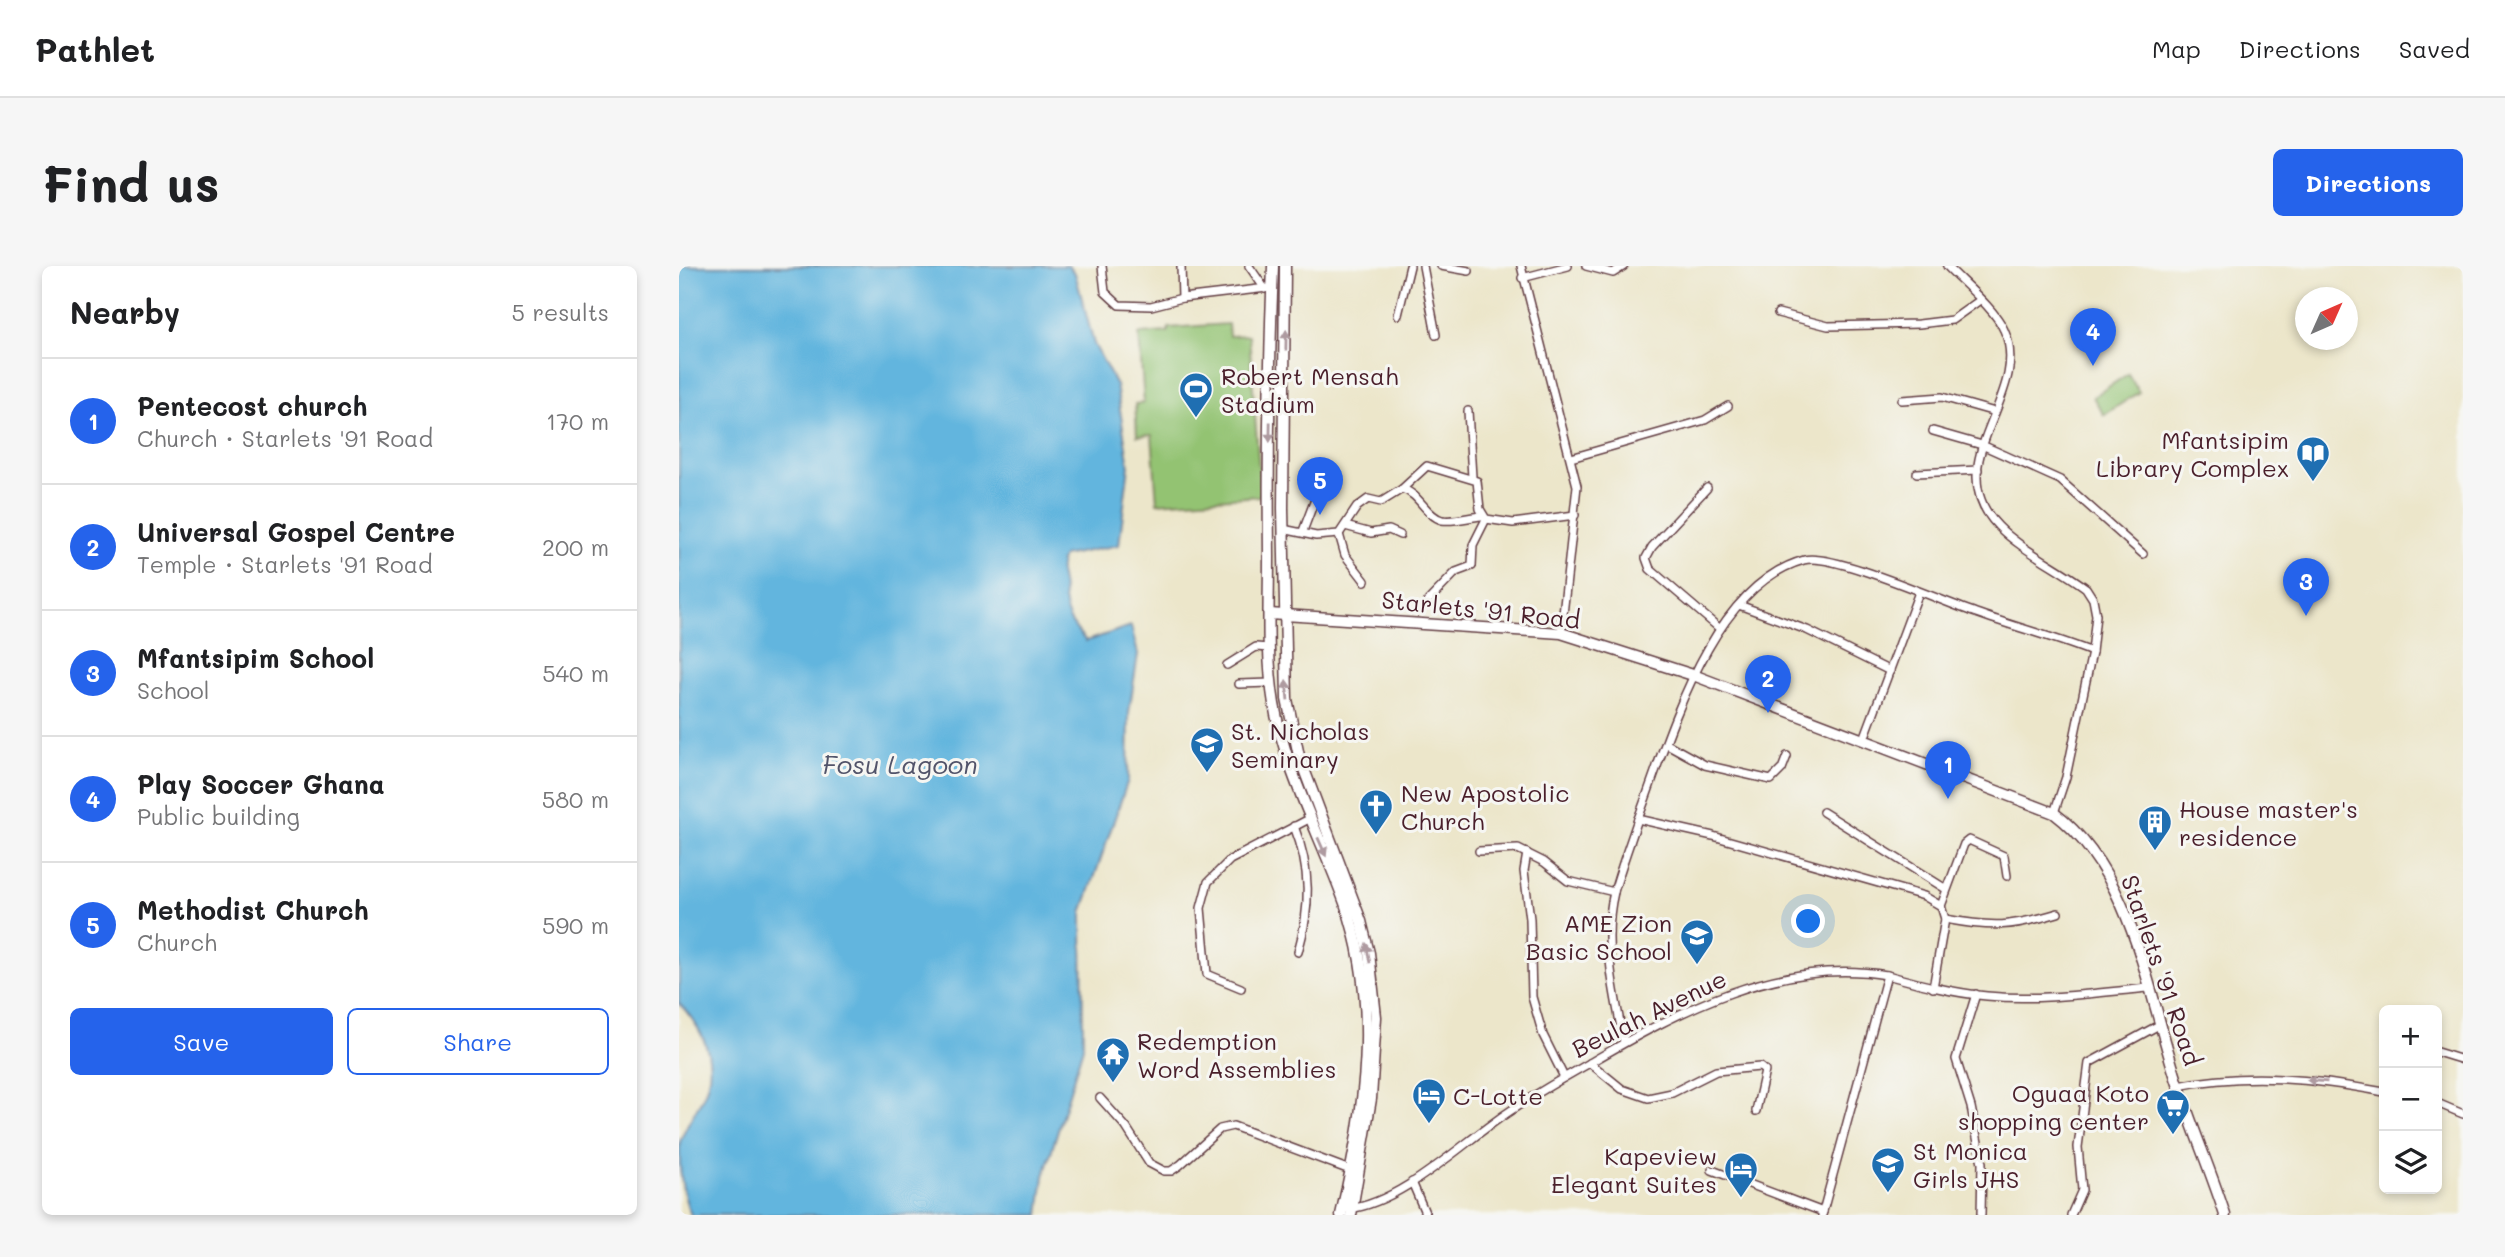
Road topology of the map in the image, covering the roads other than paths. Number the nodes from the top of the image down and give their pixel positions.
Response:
1 (1102, 266) edge
2 (1181, 266) edge
3 (1249, 266) edge
4 (1273, 266) edge
5 (1285, 266) edge
6 (1409, 266) edge
7 (1423, 266) edge
8 (1441, 266) edge
9 (1521, 266) edge
10 (1568, 266) edge
11 (1586, 266) edge
12 (1624, 266) edge
13 (1947, 266) edge
14 (1469, 271) dead end
15 (1522, 278) junction
16 (1268, 290) junction
17 (1182, 298) junction
18 (1980, 300) junction
19 (1778, 313) dead end
20 (1286, 315) junction
21 (1272, 316) junction
22 (1398, 316) dead end
23 (1436, 335) dead end
24 (1902, 400) dead end
25 (1728, 406) dead end
26 (1468, 411) dead end
27 (1995, 412) junction
28 (1933, 431) dead end
29 (1982, 445) junction
30 (1571, 458) junction
31 (1977, 470) junction
32 (1325, 473) dead end
33 (1917, 473) dead end
34 (1472, 477) junction
35 (1707, 488) dead end
36 (1402, 489) junction
37 (1283, 508) junction
38 (1269, 509) junction
39 (1575, 515) junction
40 (1484, 517) junction
41 (1345, 526) junction
42 (1283, 529) junction
43 (1303, 531) junction
44 (1339, 534) junction
45 (1400, 535) dead end
46 (2143, 554) dead end
47 (1365, 582) dead end
48 (1919, 592) junction
49 (1285, 594) junction
50 (1428, 601) dead end
51 (1739, 605) junction
52 (1269, 614) junction
53 (1285, 614) junction
54 (1309, 616) junction
55 (1719, 628) junction
56 (1561, 633) junction
57 (1269, 648) junction
58 (2092, 652) junction
59 (1227, 665) dead end
60 (1890, 671) junction
61 (1696, 676) junction
62 (1271, 683) junction
63 (1239, 684) dead end
64 (1864, 740) junction
65 (1667, 744) junction
66 (1787, 756) dead end
67 (1823, 812) dead end
68 (2054, 813) junction
69 (1310, 819) junction
70 (1638, 819) junction
71 (1294, 826) junction
72 (1479, 850) dead end
73 (1527, 853) junction
74 (2007, 876) dead end
75 (1946, 889) junction
76 (1614, 892) junction
77 (1941, 906) junction
78 (2058, 913) dead end
79 (1945, 919) junction
80 (1299, 952) dead end
81 (1887, 975) junction
82 (1241, 988) dead end
83 (1933, 988) junction
84 (2148, 988) junction
85 (1976, 994) junction
86 (2159, 1025) junction
87 (1624, 1042) junction
88 (2442, 1054) edge
89 (2463, 1060) edge
90 (1590, 1063) junction
91 (1564, 1077) junction
92 (2178, 1086) junction
93 (2379, 1091) edge
94 (1100, 1098) dead end
95 (2442, 1105) edge
96 (1756, 1111) dead end
97 (2463, 1114) edge
98 (1350, 1170) junction
99 (1712, 1170) dead end
100 (1412, 1182) junction
101 (1346, 1212) edge
102 (1822, 1214) edge
103 (1426, 1215) edge
104 (1980, 1215) edge
105 (2071, 1215) edge
106 (2225, 1215) edge

1 - 17 street
2 - 17 street
3 - 16 street
4 - 16 street
5 - 20 street
6 - 22 street
7 - 23 street
8 - 14 street
9 - 15 street
10 - 15 street
11 - 12 street
13 - 18 street
15 - 30 street
16 - 17 street
16 - 21 street
18 - 19 street
18 - 27 street
20 - 21 street
37 -> 20 street
21 -> 38 street
24 - 27 street
25 - 30 street
26 - 34 street
27 - 29 street
28 - 29 street
29 - 31 street
29 - 46 street
30 - 39 street
31 - 33 street
31 - 58 street
32 - 43 street
34 - 36 street
34 - 40 street
35 - 55 street
36 - 40 street
36 - 41 street
37 - 38 street
37 - 42 street
38 - 52 street
39 - 40 street
39 - 56 street
40 - 50 street
41 - 44 street
41 - 45 street
42 - 43 street
42 - 49 street
43 - 44 street
44 - 47 street
48 - 51 street
48 - 58 street
48 - 60 street
49 - 53 street
49 - 54 street
51 - 55 street
51 - 60 street
52 - 53 street, Starlets '91 Road
52 - 57 street
53 - 54 street, Starlets '91 Road
101 -> 53 street
54 - 56 street, Starlets '91 Road
55 - 61 street
56 - 61 street, Starlets '91 Road
57 - 59 street
57 - 62 street
58 - 68 street
60 - 64 street
61 - 64 street, Starlets '91 Road
61 - 65 street
62 - 63 street
62 - 69 street
64 - 68 street, Starlets '91 Road
65 - 66 street
65 - 70 street
67 - 75 street
68 - 84 street, Starlets '91 Road
69 - 71 street
69 -> 98 street
70 - 76 street
70 - 77 street
71 - 80 street
71 - 82 street
72 - 73 street
73 - 76 street
73 - 91 street
74 - 75 street
75 - 77 street
76 - 87 street
77 - 79 street
78 - 79 street
79 - 83 street
81 - 83 street, Beulah Avenue
81 - 87 street, Beulah Avenue
81 - 102 street
83 - 85 street, Beulah Avenue
84 - 85 street, Beulah Avenue
84 - 86 street, Starlets '91 Road
85 - 104 street
86 - 92 street, Starlets '91 Road
86 - 105 street
87 - 90 street, Beulah Avenue
88 - 89 street
90 - 91 street, Beulah Avenue
90 - 96 street
91 - 100 street, Beulah Avenue
93 -> 92 street
92 - 106 street, Starlets '91 Road
94 - 98 street
95 - 97 street
98 - 101 street
99 - 102 street
100 - 101 street, Beulah Avenue
100 - 103 street

